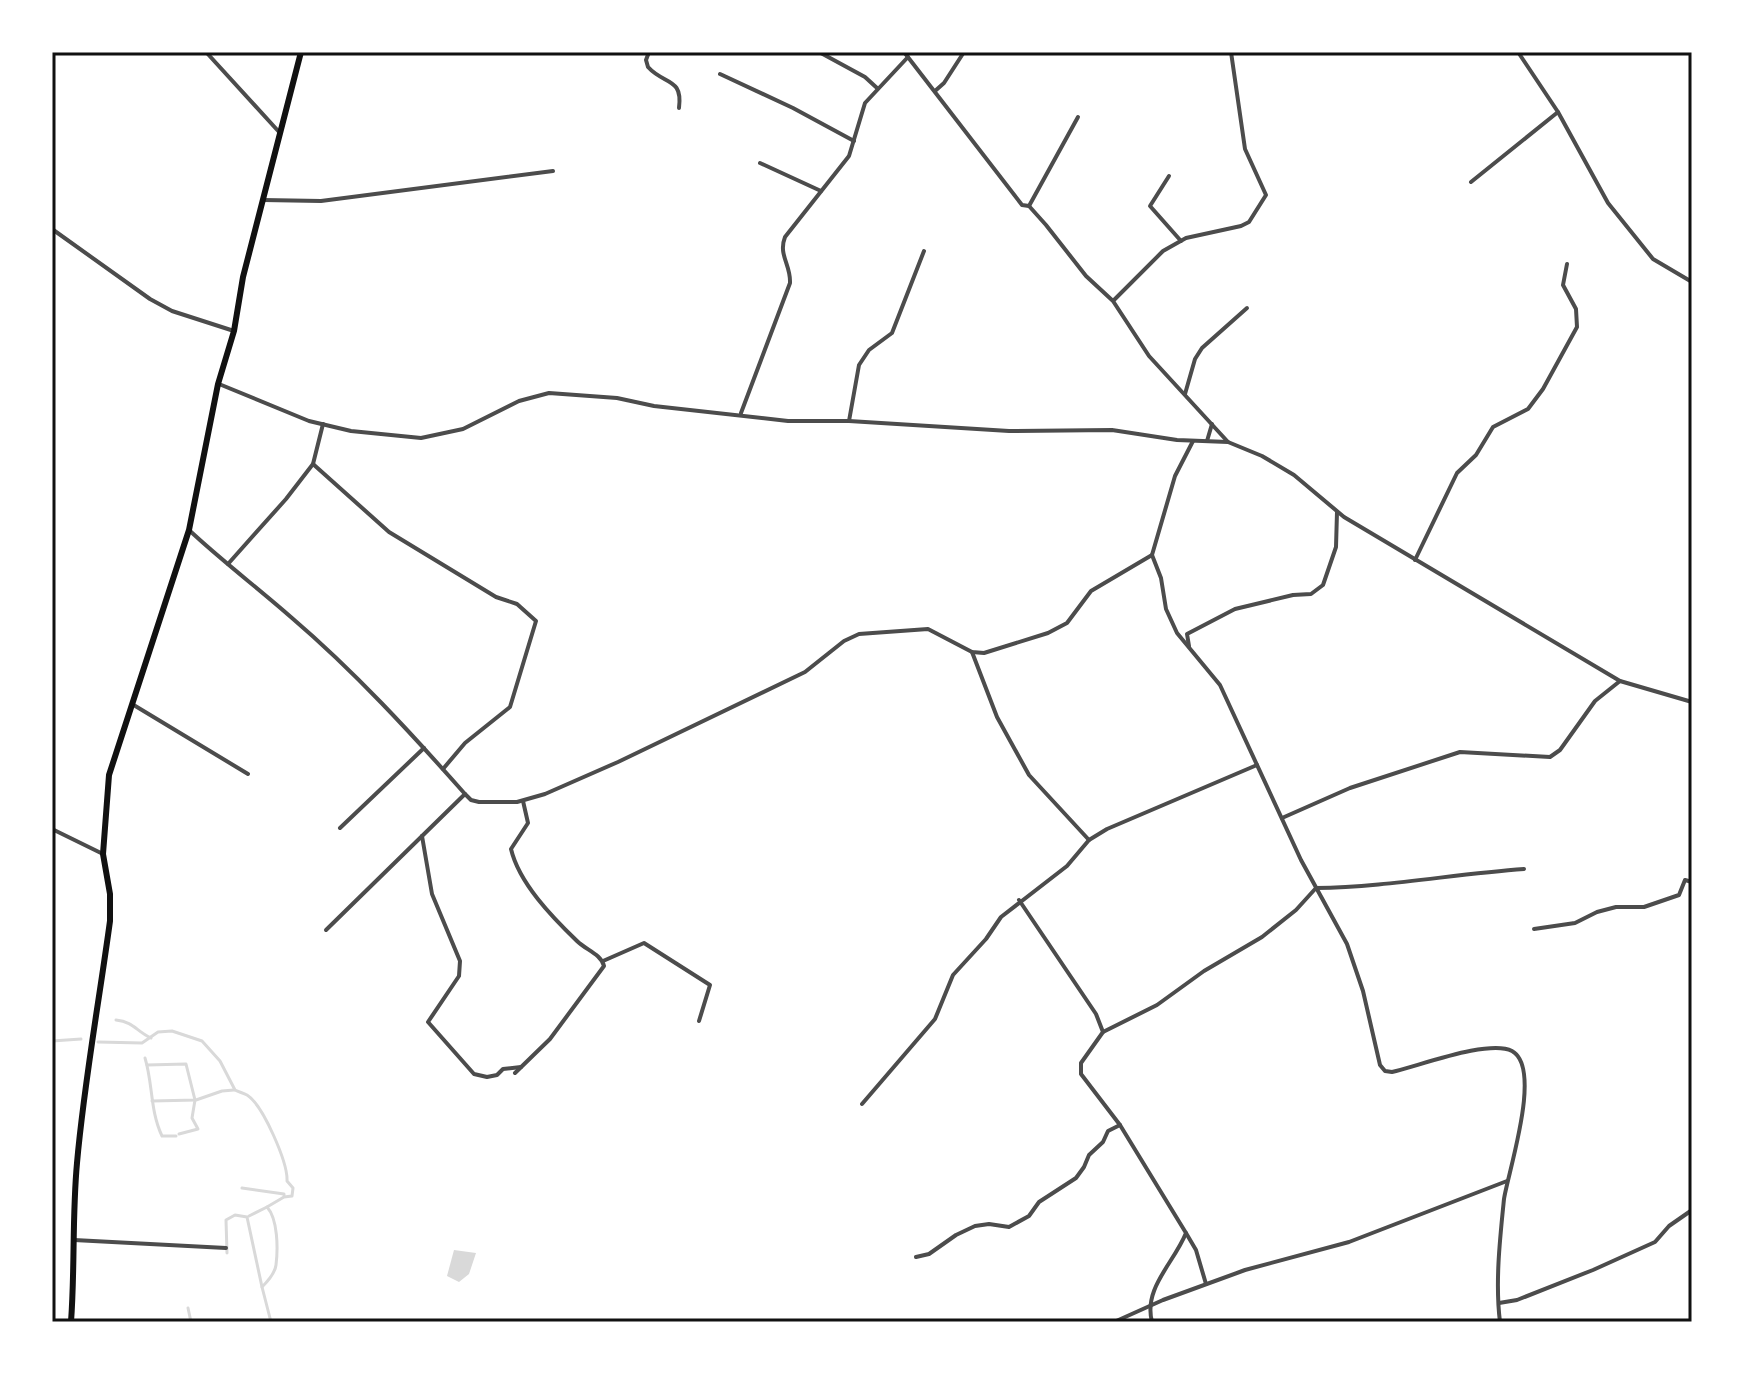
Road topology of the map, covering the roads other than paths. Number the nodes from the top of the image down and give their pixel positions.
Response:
1 (206, 52) edge
2 (301, 52) edge
3 (649, 52) edge
4 (819, 52) edge
5 (904, 52) edge
6 (964, 52) edge
7 (1231, 52) edge
8 (1518, 52) edge
9 (908, 57) junction
10 (720, 74) dead end
11 (877, 88) junction
12 (935, 91) junction
13 (679, 108) dead end
14 (1558, 112) junction
15 (1078, 117) dead end
16 (280, 133) junction
17 (854, 141) junction
18 (760, 163) dead end
19 (553, 171) dead end
20 (1169, 176) dead end
21 (1471, 182) dead end
22 (821, 191) junction
23 (263, 200) junction
24 (1029, 206) junction
25 (52, 229) edge
26 (1181, 241) junction
27 (924, 251) dead end
28 (1567, 264) dead end
29 (1692, 282) edge
30 (1113, 301) junction
31 (1247, 308) dead end
32 (234, 331) junction
33 (218, 384) junction
34 (1185, 394) junction
35 (741, 414) junction
36 (849, 421) junction
37 (1213, 423) junction
38 (323, 424) junction
39 (1193, 441) junction
40 (1207, 441) junction
41 (1228, 442) junction
42 (313, 464) junction
43 (1337, 512) junction
44 (189, 530) junction
45 (1152, 555) junction
46 (1415, 560) junction
47 (227, 565) junction
48 (1190, 648) junction
49 (972, 652) junction
50 (1620, 681) junction
51 (1692, 702) edge
52 (132, 704) junction
53 (424, 748) junction
54 (1257, 765) junction
55 (443, 769) junction
56 (248, 774) dead end
57 (465, 794) junction
58 (523, 801) junction
59 (1282, 818) junction
60 (340, 828) dead end
61 (52, 829) edge
62 (422, 836) junction
63 (1089, 840) junction
64 (103, 854) junction
65 (1524, 869) dead end
66 (1692, 882) edge
67 (1316, 888) junction
68 (1019, 900) junction
69 (1534, 929) dead end
70 (326, 930) dead end
71 (603, 961) junction
72 (699, 1021) dead end
73 (1103, 1032) junction
74 (521, 1067) junction
75 (515, 1073) dead end
76 (862, 1104) dead end
77 (1120, 1125) junction
78 (1507, 1181) junction
79 (1692, 1210) edge
80 (1186, 1233) junction
81 (71, 1239) junction
82 (226, 1248) dead end
83 (916, 1257) dead end
84 (1206, 1284) junction
85 (1497, 1303) junction
86 (1148, 1307) junction
87 (71, 1322) edge
88 (1114, 1322) edge
89 (1152, 1322) edge
90 (1500, 1322) edge

1 - 16 street
2 - 16 main road
3 - 13 street
4 - 11 street
5 - 9 street
6 - 12 street
7 - 26 street
8 - 14 street
9 - 11 street
9 - 12 street
10 - 17 street
11 - 17 street
12 - 24 street
14 - 21 street
14 - 29 street
15 - 24 street
16 - 23 main road
17 - 22 street
18 - 22 street
19 - 23 street
20 - 26 street
22 - 35 street
23 - 32 main road
24 - 30 street
25 - 32 street
26 - 30 street
27 - 36 street
28 - 46 street
30 - 34 street
31 - 34 street
32 - 33 main road
33 - 38 street
33 - 44 main road
34 - 37 street
35 - 36 street
35 - 38 street
36 - 39 street
37 - 40 street
37 - 41 street
38 - 42 street
39 - 40 street
39 - 45 street
40 - 41 street
41 - 43 street
42 - 47 street
42 - 55 street
43 - 46 street
43 - 48 street
44 - 47 street
44 - 52 main road
45 - 48 street
45 - 49 street
46 - 50 street
47 - 53 street
48 - 54 street
49 - 58 street
49 - 63 street
50 - 51 street
50 - 59 street
52 - 56 street
52 - 64 main road
53 - 55 street
53 - 60 street
54 - 59 street
54 - 63 street
55 - 57 street
57 - 58 street
57 - 62 street
58 - 71 street
59 - 67 street
61 - 64 street
62 - 70 street
62 - 74 street
63 - 68 street
64 - 81 main road
65 - 67 street
66 - 69 street
67 - 73 street
67 - 78 street
68 - 73 street
68 - 76 street
71 - 72 street
71 - 74 street
73 - 77 street
74 - 75 street
77 - 80 street
77 - 83 street
78 - 84 street
78 - 85 street
79 - 85 street
80 - 84 street
80 - 86 street
81 - 82 street
81 - 87 main road
84 - 86 street
85 - 90 street
86 - 88 street
86 - 89 street

